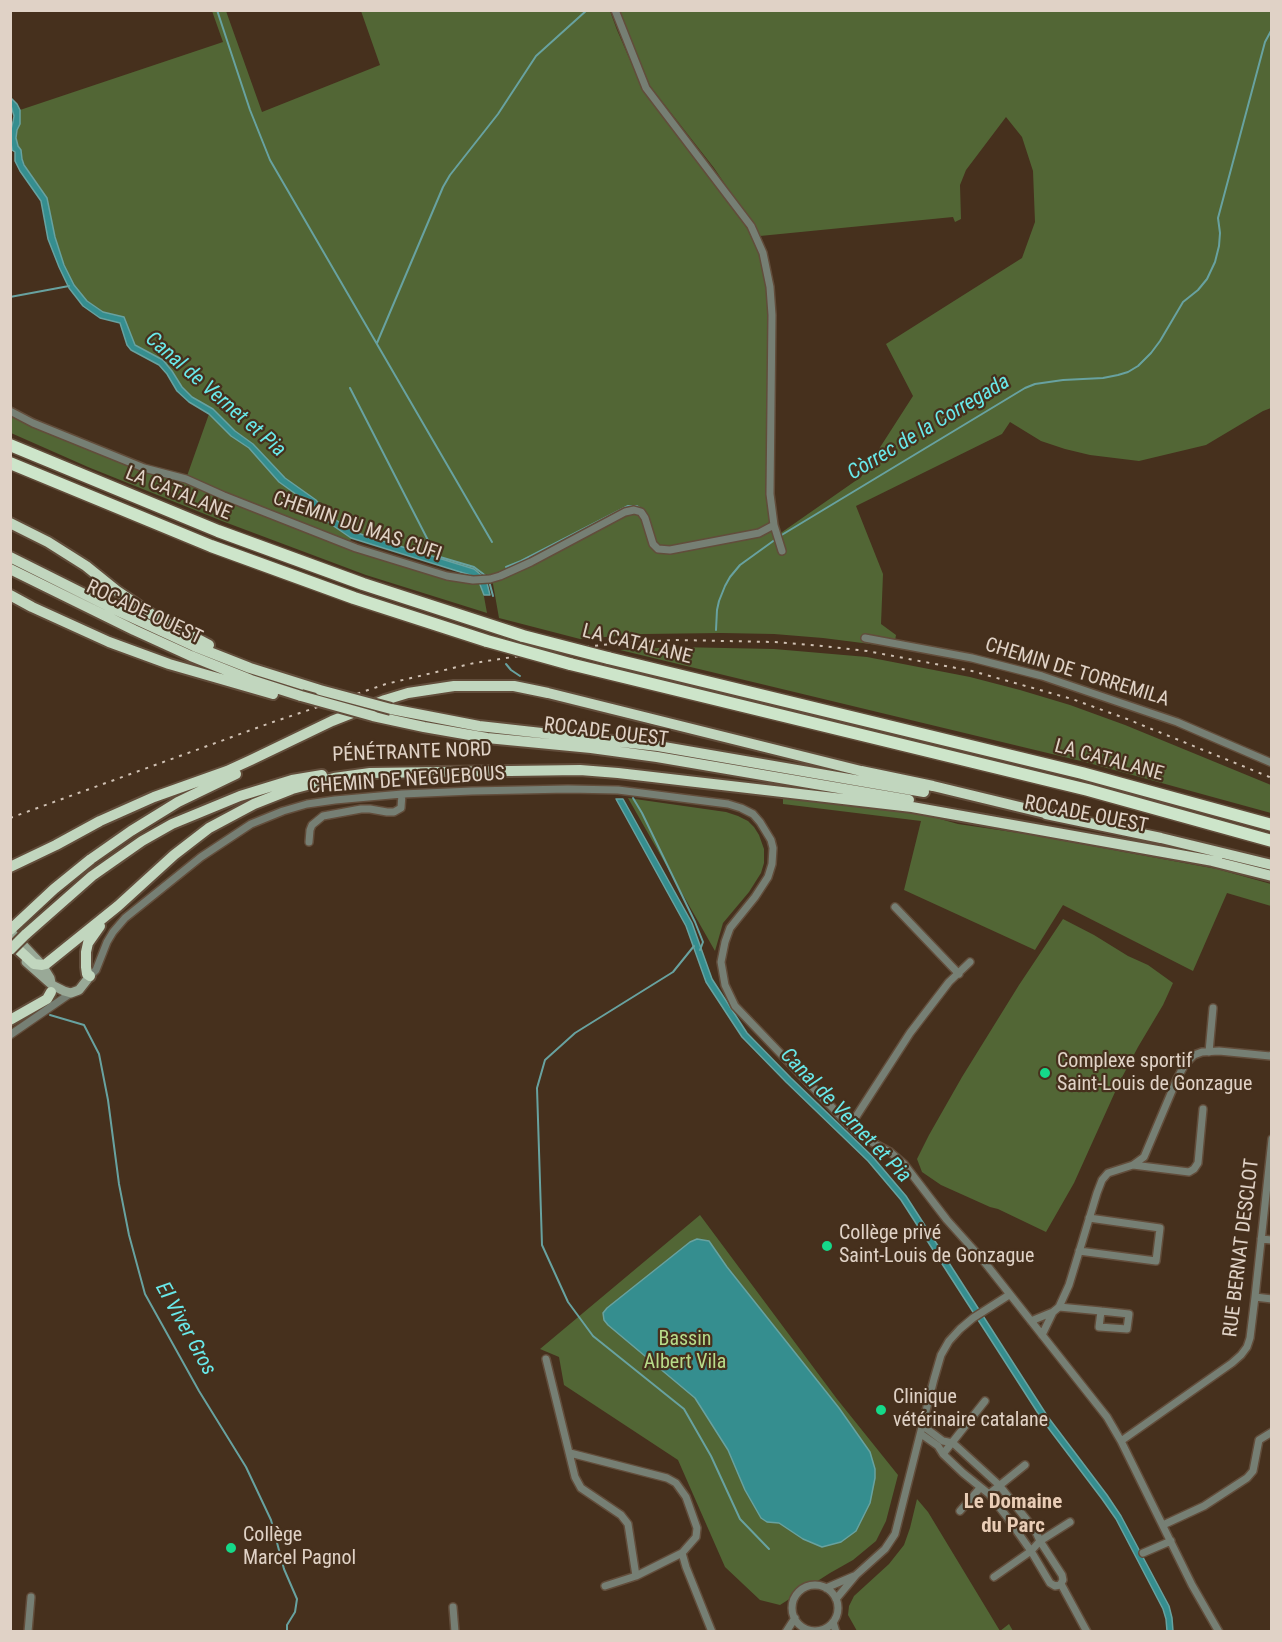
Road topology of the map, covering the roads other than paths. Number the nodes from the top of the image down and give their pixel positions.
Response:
1 (615, 10) edge
2 (10, 411) edge
3 (10, 445) edge
4 (10, 463) edge
5 (10, 523) edge
6 (774, 525) junction
7 (782, 551) dead end
8 (10, 557) edge
9 (10, 569) edge
10 (10, 595) edge
11 (865, 638) dead end
12 (297, 684) junction
13 (298, 698) junction
14 (368, 715) junction
15 (1272, 762) edge
16 (580, 770) junction
17 (402, 794) junction
18 (1053, 815) junction
19 (1272, 825) edge
20 (1272, 841) edge
21 (309, 842) dead end
22 (1219, 862) junction
23 (1272, 865) edge
24 (10, 867) edge
25 (1272, 876) edge
26 (118, 906) junction
27 (895, 907) dead end
28 (12, 929) edge
29 (10, 946) edge
30 (970, 962) dead end
31 (42, 965) junction
32 (959, 974) junction
33 (90, 976) junction
34 (51, 985) junction
35 (75, 991) junction
36 (1213, 1008) dead end
37 (10, 1020) edge
38 (10, 1035) edge
39 (1209, 1052) junction
40 (1272, 1055) edge
41 (1203, 1109) dead end
42 (850, 1126) junction
43 (1272, 1139) edge
44 (1133, 1165) junction
45 (1270, 1179) edge
46 (1089, 1218) junction
47 (1261, 1239) junction
48 (1272, 1240) edge
49 (1079, 1251) junction
50 (1009, 1295) junction
51 (1255, 1297) junction
52 (1272, 1299) edge
53 (1056, 1309) junction
54 (1101, 1311) junction
55 (1030, 1321) junction
56 (1042, 1335) junction
57 (546, 1359) dead end
58 (985, 1401) dead end
59 (923, 1426) junction
60 (1272, 1432) edge
61 (921, 1434) junction
62 (1121, 1441) junction
63 (952, 1443) junction
64 (570, 1453) junction
65 (943, 1454) junction
66 (1024, 1465) dead end
67 (999, 1485) junction
68 (980, 1488) junction
69 (989, 1494) junction
70 (960, 1510) dead end
71 (1070, 1522) dead end
72 (1163, 1525) junction
73 (1040, 1541) junction
74 (1171, 1541) junction
75 (1031, 1551) junction
76 (682, 1553) junction
77 (1143, 1553) dead end
78 (856, 1575) junction
79 (636, 1576) junction
80 (994, 1577) dead end
81 (1061, 1584) junction
82 (605, 1586) dead end
83 (826, 1588) junction
84 (31, 1597) dead end
85 (836, 1599) junction
86 (453, 1607) dead end
87 (795, 1618) junction
88 (833, 1622) junction
89 (801, 1626) junction
90 (821, 1631) edge
91 (28, 1632) edge
92 (455, 1632) edge
93 (712, 1632) edge
94 (788, 1632) edge
95 (836, 1632) edge
96 (1087, 1632) edge
97 (1219, 1632) edge

1 - 6 street
2 - 6 street, CHEMIN DU MAS CUFI
3 - 19 highway, LA CATALANE, bridge
4 - 20 highway, LA CATALANE, bridge
5 - 12 highway
6 - 7 street
8 - 12 highway, ROCADE OUEST
9 - 13 highway, ROCADE OUEST
10 - 13 highway
11 - 15 street, CHEMIN DE TORREMILA
12 - 18 highway, ROCADE OUEST, bridge
13 - 14 highway, ROCADE OUEST, bridge
14 - 18 highway
14 - 22 highway, ROCADE OUEST
14 - 24 highway
14 - 28 highway, PÉNÉTRANTE NORD
16 - 22 highway
16 - 26 highway
16 - 29 highway, PÉNÉTRANTE NORD, bridge
17 - 21 street
17 - 33 street, CHEMIN DE NEGUEBOUS
17 - 42 street, CHEMIN DE NEGUEBOUS
18 - 23 highway
22 - 25 highway
26 - 31 highway
26 - 33 highway
27 - 32 street
28 - 31 main road
29 - 31 highway
29 - 34 main road
30 - 32 street
31 - 34 main road
32 - 42 street
33 - 35 main road
34 - 35 main road
34 - 37 highway
35 - 38 street
36 - 39 street
39 - 40 street
39 - 44 street
41 - 44 street
42 - 50 street
43 - 45 street, RUE BERNAT DESCLOT
44 - 46 street
45 - 47 street, RUE BERNAT DESCLOT
46 - 49 street
46 - 49 street
47 - 48 street
47 - 51 street, RUE BERNAT DESCLOT
49 - 53 street
50 - 55 street
50 - 59 street
51 - 52 street
51 - 62 street, RUE BERNAT DESCLOT
53 - 54 street
53 - 55 street
53 - 56 street
54 - 54 street
55 - 56 street
56 - 62 street
57 - 64 street
58 - 63 street
59 - 61 street
59 - 63 street
60 - 72 street
61 - 65 street
61 - 78 street
62 - 72 street
63 - 65 street
63 - 67 street
64 - 76 street
64 - 79 street
65 - 68 street
66 - 67 street
67 - 69 street
67 - 73 street
68 - 69 street
68 - 70 street
69 - 75 street
71 - 73 street
72 - 74 street
73 - 75 street
73 - 81 street
74 - 77 street
74 - 97 street
75 - 80 street
75 - 81 street
76 - 79 street
76 - 93 street
78 - 83 street
78 - 85 street
79 - 82 street
81 - 96 street
83 - 85 street
83 - 87 street
84 - 91 street
85 - 88 street
86 - 92 street
87 - 89 street
87 - 94 street
88 - 90 street
88 - 95 street
89 - 90 street
89 - 94 street

